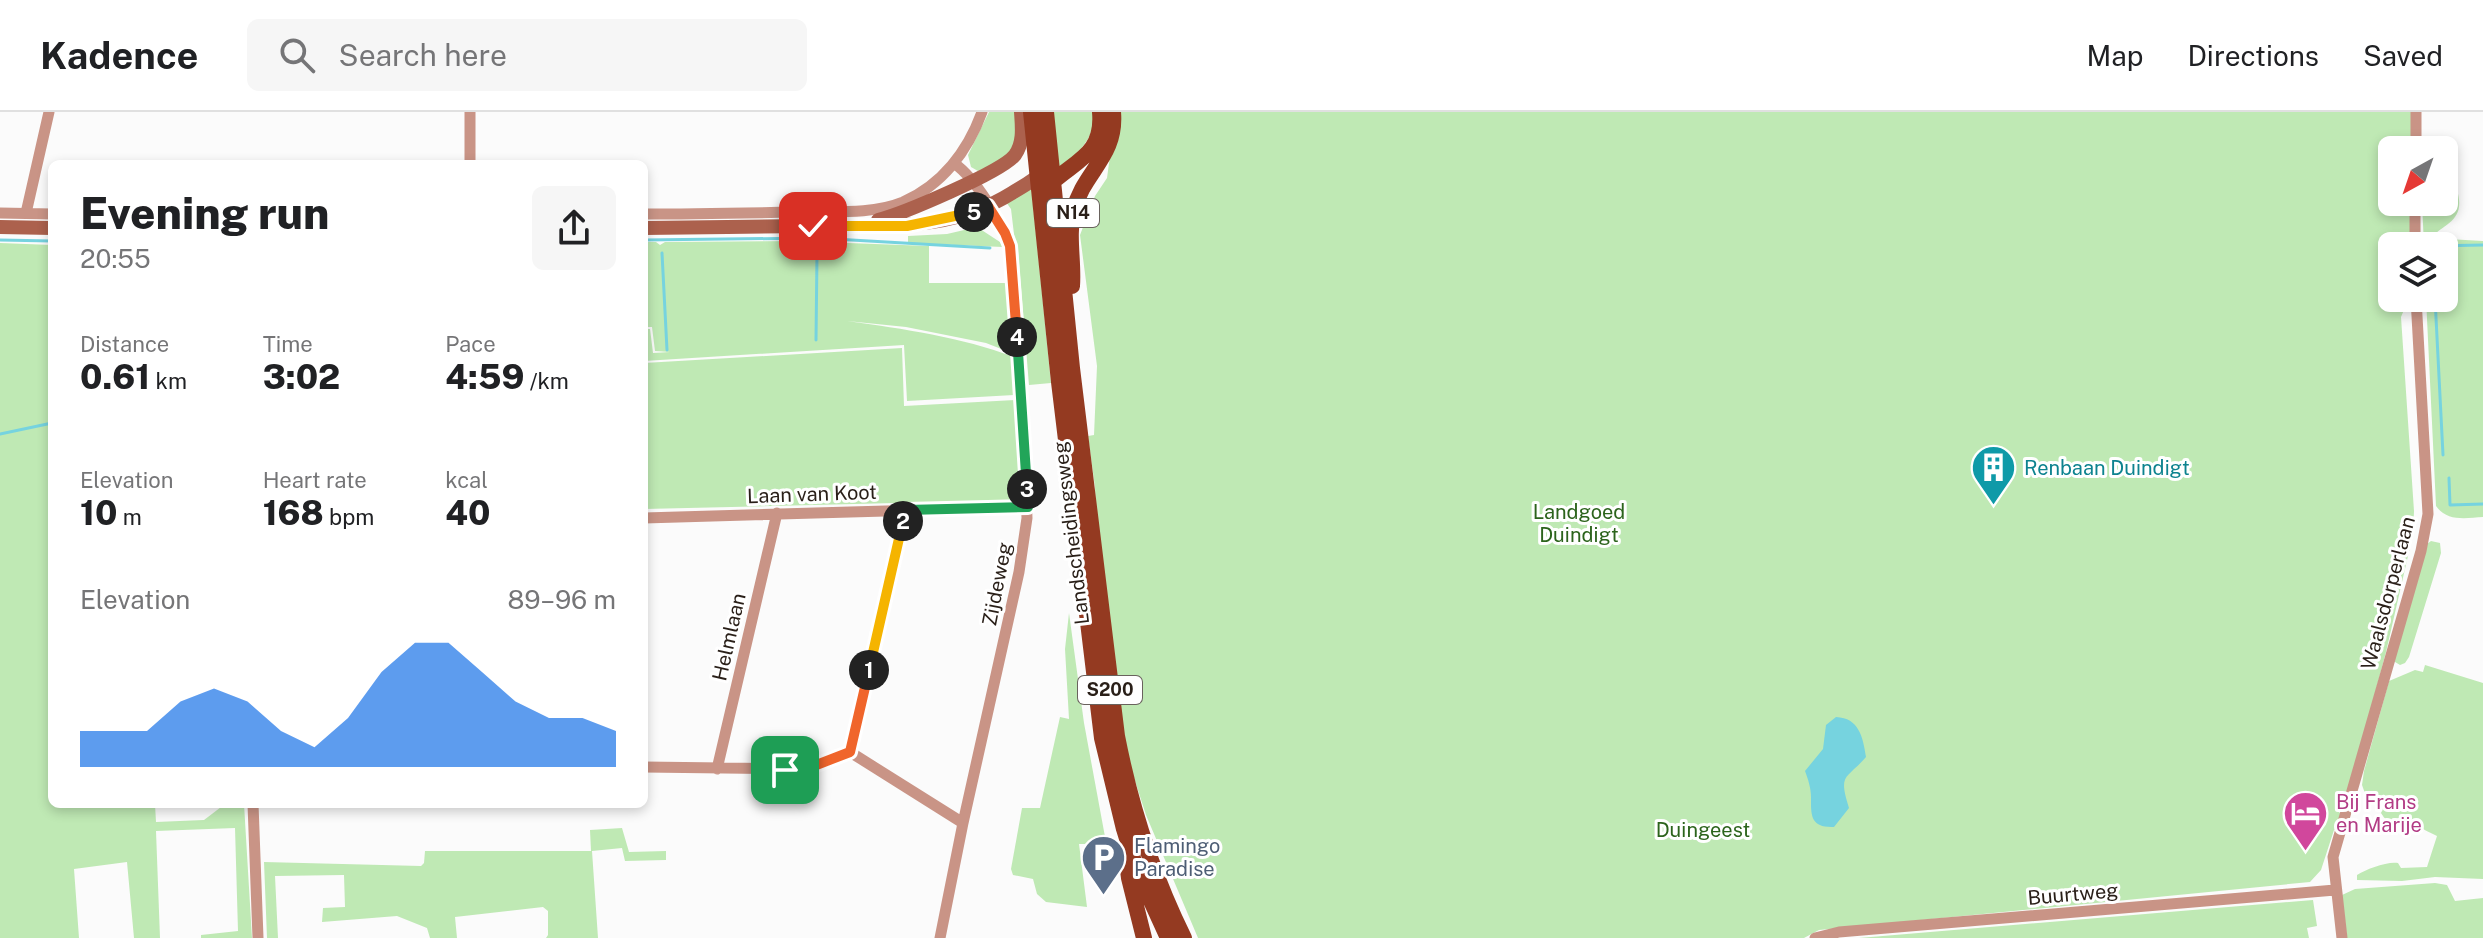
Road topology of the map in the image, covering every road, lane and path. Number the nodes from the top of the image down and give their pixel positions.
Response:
1 (49, 112) edge
2 (470, 112) edge
3 (982, 112) edge
4 (1021, 112) edge
5 (1031, 112) edge
6 (1046, 112) edge
7 (1100, 112) edge
8 (1113, 112) edge
9 (2416, 112) edge
10 (2416, 136) edge
11 (470, 160) edge
12 (955, 164) junction
13 (1045, 179) junction
14 (972, 181) junction
15 (988, 206) junction
16 (0, 213) edge
17 (26, 213) junction
18 (48, 214) edge
19 (648, 214) edge
20 (854, 225) junction
21 (0, 227) edge
22 (48, 228) edge
23 (648, 228) edge
24 (2417, 312) edge
25 (1067, 323) junction
26 (1066, 382) junction
27 (1028, 507) junction
28 (906, 510) junction
29 (777, 513) junction
30 (648, 518) edge
31 (850, 752) junction
32 (648, 767) edge
33 (717, 769) junction
34 (253, 808) edge
35 (963, 823) junction
36 (1124, 829) junction
37 (2335, 890) junction
38 (258, 938) edge
39 (940, 938) edge
40 (1144, 938) edge
41 (1168, 938) edge
42 (1184, 938) edge
43 (1815, 938) edge
44 (2342, 938) edge

1 - 17 street
2 - 11 street
3 - 12 street
4 - 14 street
5 - 13 main road, Landscheidingsweg / N14
6 - 13 main road, Landscheidingsweg / N14
7 - 13 main road, N14
8 - 25 main road, N14
9 - 10 street
12 - 14 street, Zijdeweg
12 - 19 street
13 - 15 street
13 - 25 main road, Landscheidingsweg / N14
13 - 26 main road, Landscheidingsweg / N14
14 - 15 street, Zijdeweg
14 - 20 street
15 - 20 street
15 - 27 street, Zijdeweg
16 - 17 street
17 - 18 street
20 - 23 street
21 - 22 street
24 - 37 street, Waalsdorperlaan
25 - 26 main road, Landscheidingsweg / N14
26 - 36 main road, Landscheidingsweg / S200
26 - 42 main road, Landscheidingsweg / S200
27 - 28 street, Laan van Koot
27 - 35 street, Zijdeweg
28 - 29 street, Laan van Koot
28 - 31 street
29 - 30 street, Laan van Koot
29 - 33 street, Helmlaan
31 - 33 street
31 - 35 street
32 - 33 street
34 - 38 street
35 - 39 street, Zijdeweg
36 - 40 main road
36 - 41 main road, Landscheidingsweg / S200
37 - 43 street, Buurtweg
37 - 44 street, Waalsdorperlaan

